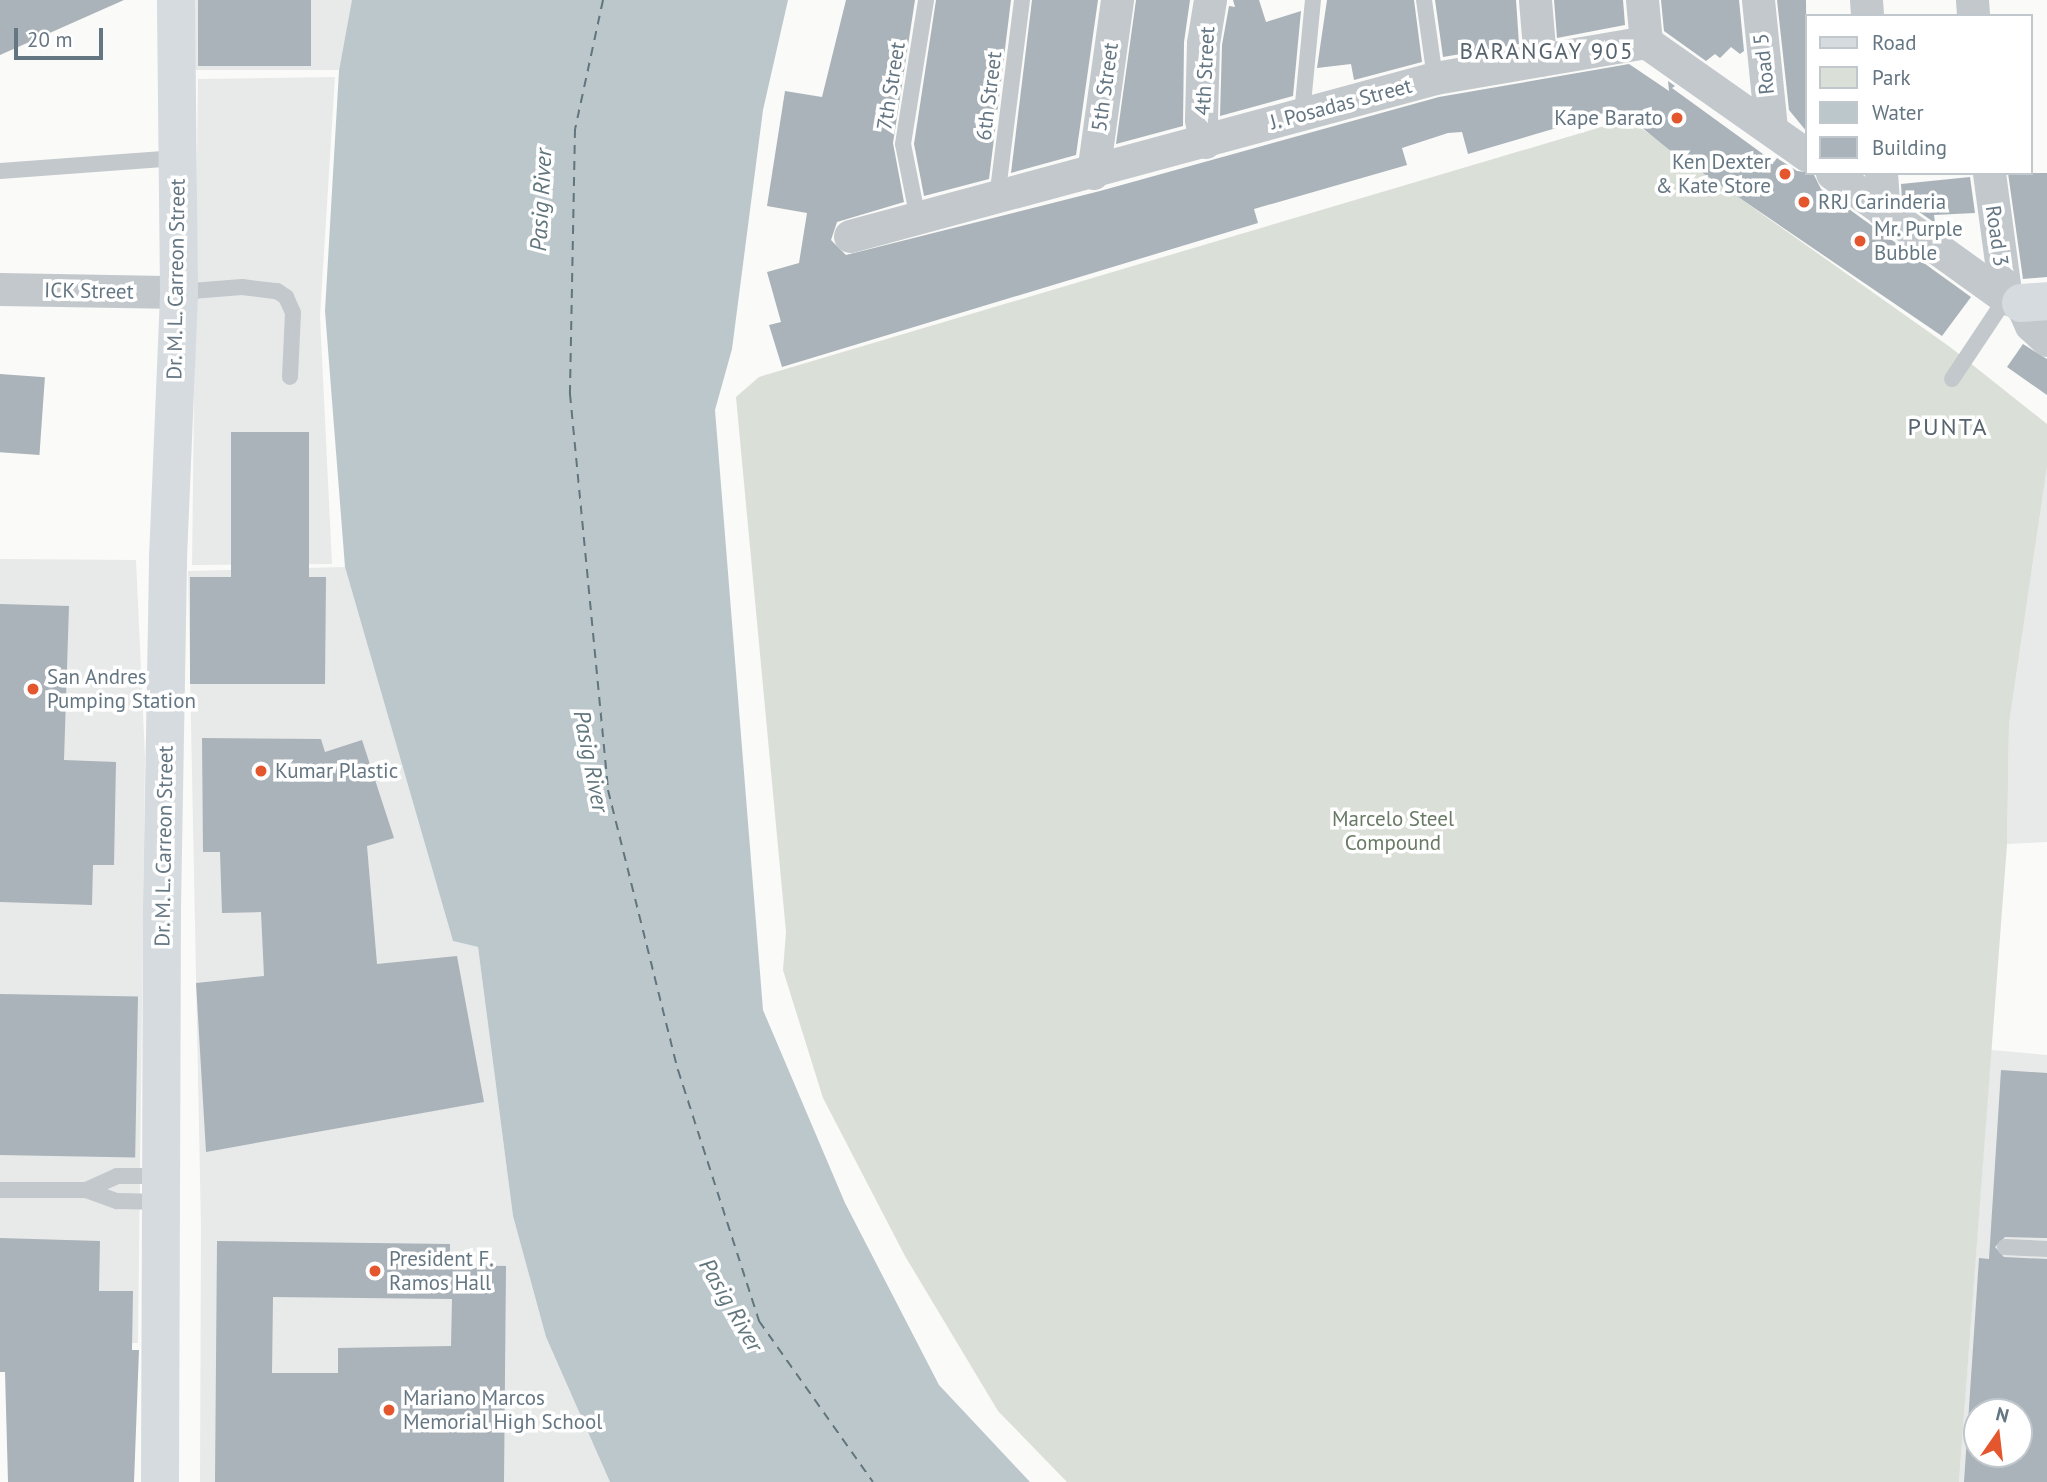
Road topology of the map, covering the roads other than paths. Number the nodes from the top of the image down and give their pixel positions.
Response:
1 (176, 0) edge
2 (926, 0) edge
3 (1022, 0) edge
4 (1116, 0) edge
5 (1210, 0) edge
6 (1313, 0) edge
7 (1424, 0) edge
8 (1535, 0) edge
9 (1642, 0) edge
10 (1758, 0) edge
11 (1646, 42) junction
12 (1540, 60) junction
13 (1434, 78) junction
14 (1302, 114) junction
15 (1771, 127) junction
16 (1205, 142) junction
17 (1806, 154) edge
18 (177, 158) junction
19 (0, 171) edge
20 (1093, 173) junction
21 (1835, 175) edge
22 (1881, 175) edge
23 (1990, 175) edge
24 (997, 198) junction
25 (1884, 212) junction
26 (918, 219) junction
27 (850, 236) dead end
28 (0, 289) edge
29 (179, 292) junction
30 (2025, 301) edge
31 (2047, 340) edge
32 (290, 377) dead end
33 (1952, 379) dead end
34 (164, 1189) junction
35 (0, 1190) edge
36 (86, 1190) junction
37 (2005, 1247) dead end
38 (2047, 1249) edge
39 (160, 1482) edge

1 - 18 main road, Dr. M. L. Carreon Street
2 - 26 lane, 7th Street
3 - 24 lane, 6th Street
4 - 20 street, 5th Street
5 - 16 street, 4th Street
6 - 14 lane
7 - 13 lane
8 - 12 street
9 - 11 street
10 - 15 street, Road 5
11 - 12 street, J. Posadas Street
11 - 15 street
12 - 13 street, J. Posadas Street
13 - 14 street, J. Posadas Street
14 - 16 street, J. Posadas Street
15 - 17 street
16 - 20 street, J. Posadas Street
18 - 19 lane
18 - 29 main road, Dr. M. L. Carreon Street
20 - 24 street, J. Posadas Street
21 - 25 street
22 - 25 street
23 - 30 street, Road 3
24 - 26 street, J. Posadas Street
25 - 30 street
26 - 27 street, J. Posadas Street
28 - 29 street, ICK Street
29 - 32 lane
29 - 34 main road, Dr. M. L. Carreon Street
30 - 31 street
30 - 33 lane
34 - 36 lane
34 - 36 lane
34 - 39 main road, Dr. M. L. Carreon Street
35 - 36 lane
37 - 38 lane

